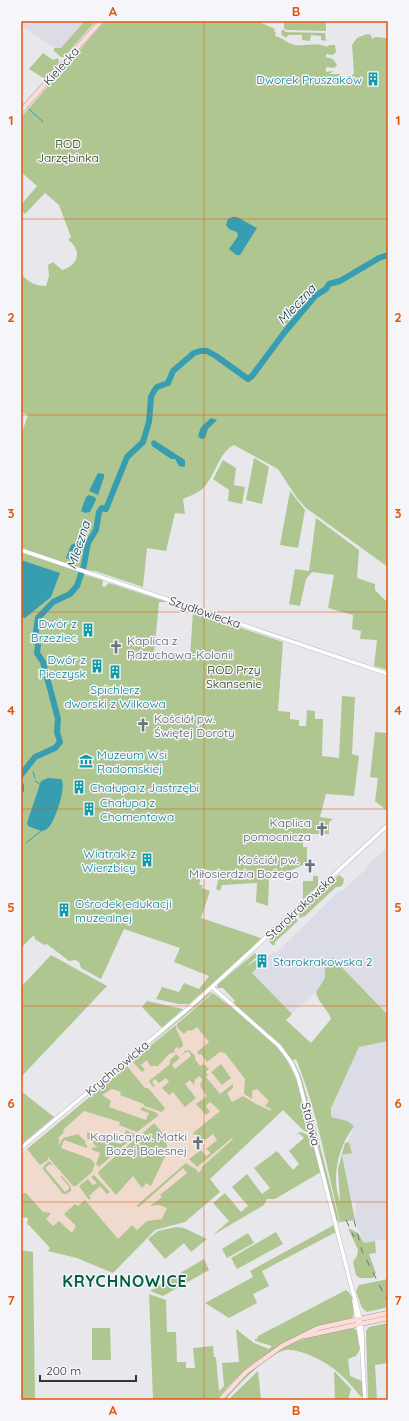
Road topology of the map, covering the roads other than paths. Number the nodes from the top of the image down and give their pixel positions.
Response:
1 (101, 21) edge
2 (21, 111) edge
3 (21, 550) edge
4 (388, 674) edge
5 (388, 825) edge
6 (212, 987) junction
7 (21, 1148) edge
8 (388, 1313) edge
9 (388, 1318) edge
10 (359, 1322) junction
11 (220, 1400) edge
12 (365, 1400) edge

1 - 2 main road, Kielecka
3 - 4 street, Szydłowiecka
5 - 6 street, Starokrakowska
6 - 7 street, Krychnowicka
6 - 10 street, Stalowa
8 - 10 main road
9 - 10 main road
10 - 11 main road
10 - 12 street, Stalowa

